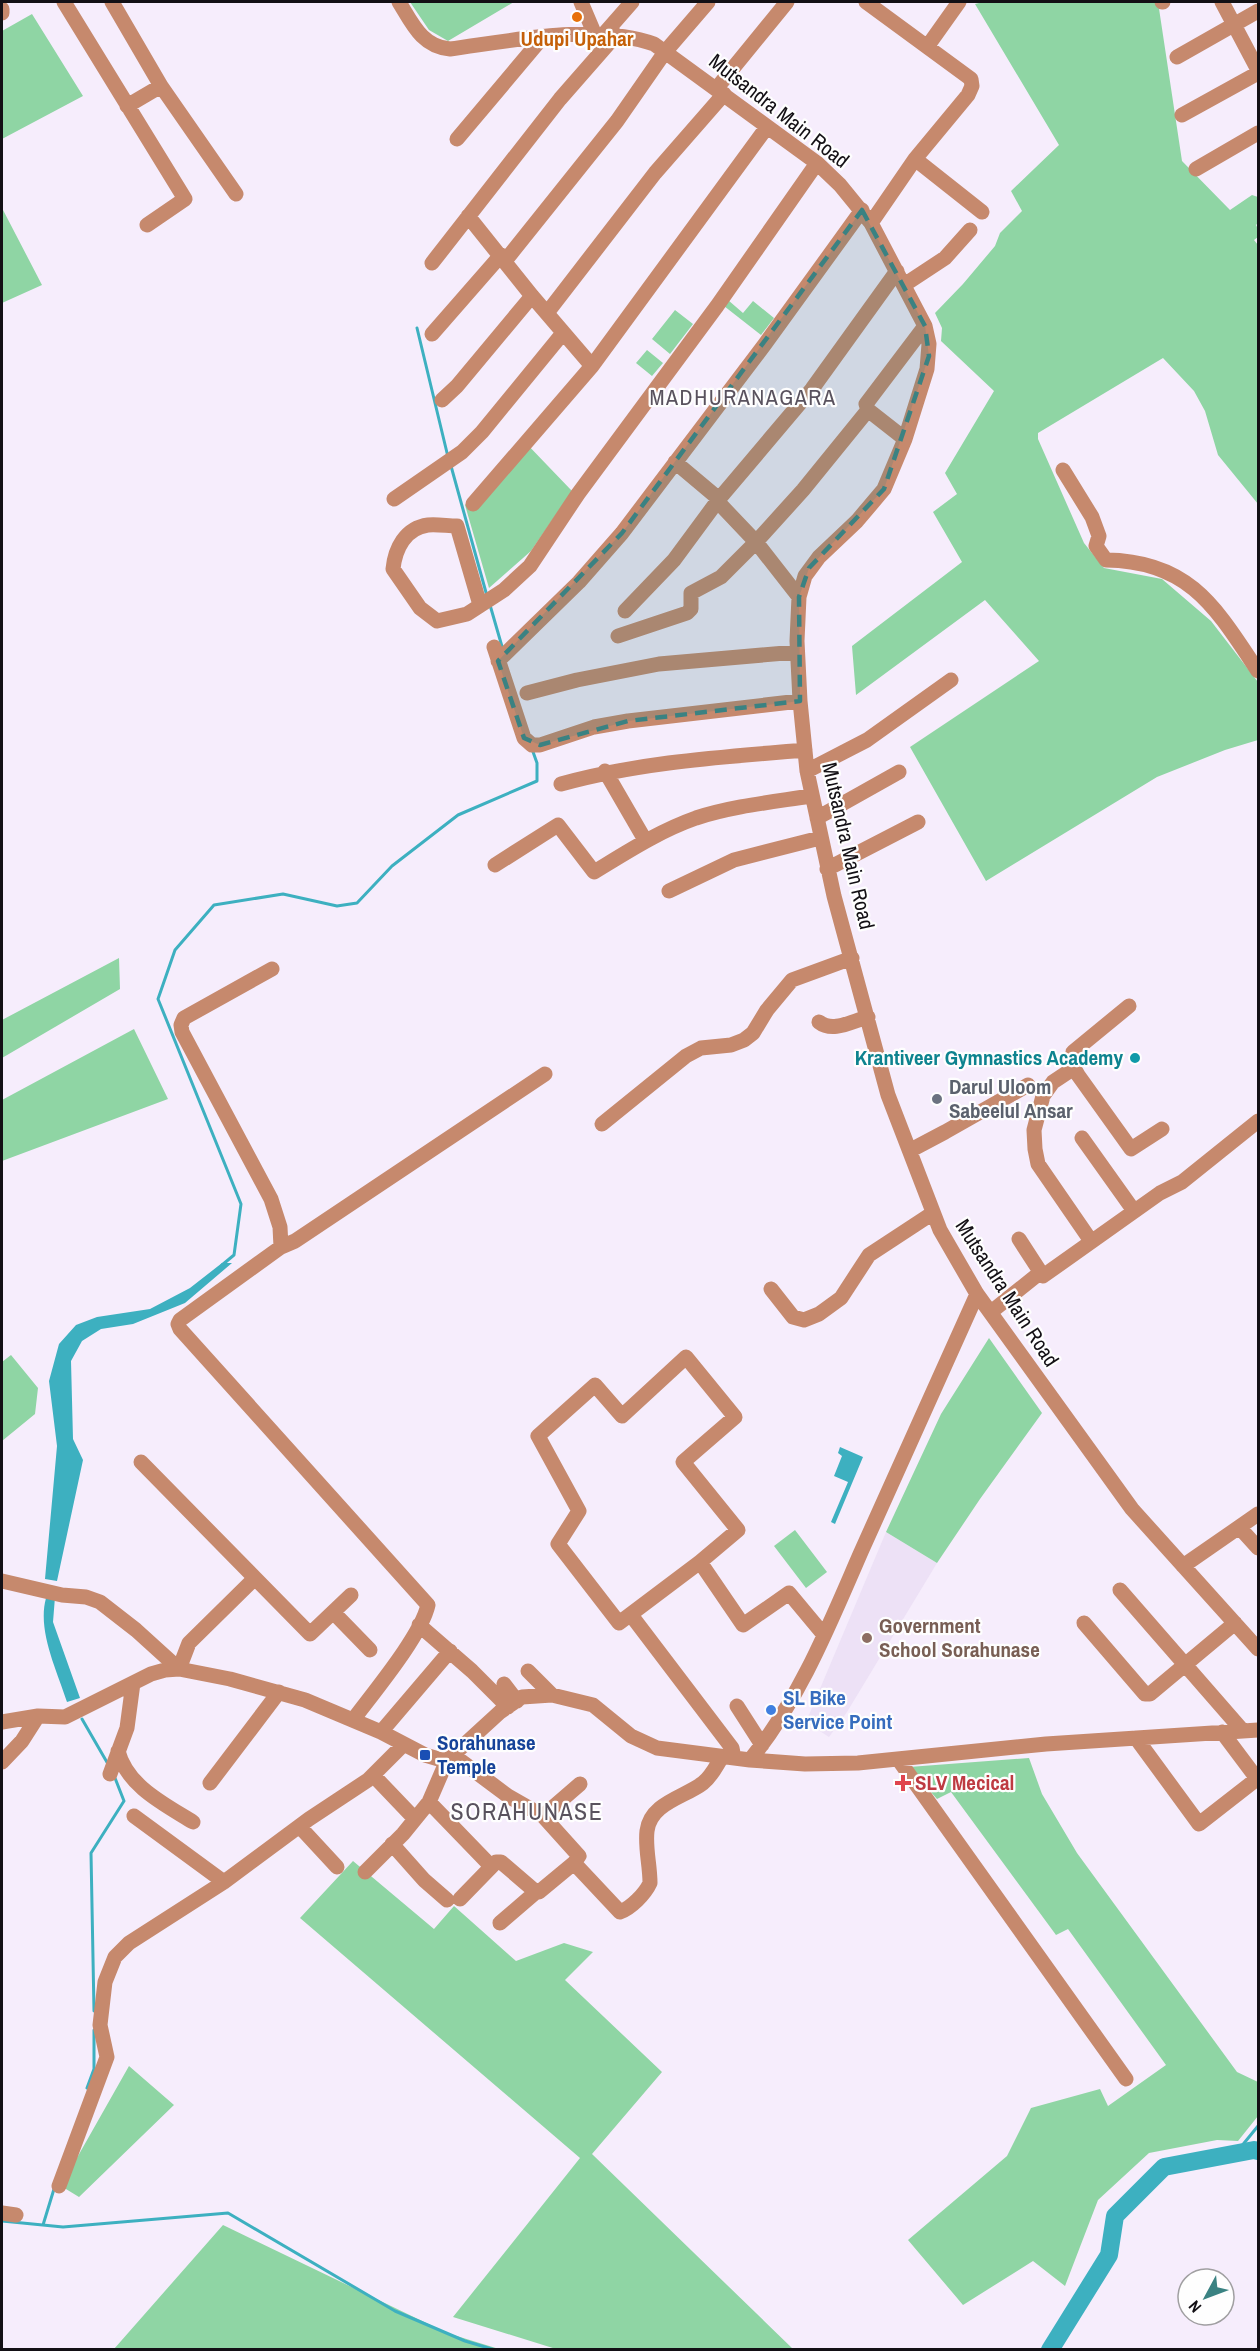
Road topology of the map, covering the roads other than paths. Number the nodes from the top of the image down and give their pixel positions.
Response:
1 (64, 2) edge
2 (112, 2) edge
3 (399, 2) edge
4 (581, 2) edge
5 (632, 2) edge
6 (708, 2) edge
7 (787, 2) edge
8 (866, 2) edge
9 (958, 2) edge
10 (1222, 2) edge
11 (1258, 11) edge
12 (1234, 24) junction
13 (605, 35) junction
14 (542, 38) junction
15 (927, 47) junction
16 (665, 52) junction
17 (1178, 57) dead end
18 (1258, 71) edge
19 (161, 86) junction
20 (720, 92) junction
21 (127, 106) junction
22 (1182, 115) dead end
23 (767, 127) junction
24 (1258, 133) edge
25 (458, 139) dead end
26 (915, 159) junction
27 (817, 163) junction
28 (1196, 169) dead end
29 (236, 194) dead end
30 (982, 212) dead end
31 (468, 216) junction
32 (867, 216) junction
33 (147, 225) dead end
34 (970, 230) dead end
35 (503, 258) junction
36 (432, 263) dead end
37 (897, 271) junction
38 (904, 285) junction
39 (532, 296) junction
40 (547, 312) junction
41 (925, 326) junction
42 (563, 333) junction
43 (432, 334) dead end
44 (592, 366) junction
45 (442, 400) dead end
46 (868, 410) junction
47 (905, 439) junction
48 (675, 462) junction
49 (1063, 470) dead end
50 (394, 499) dead end
51 (718, 500) junction
52 (473, 504) dead end
53 (756, 542) junction
54 (799, 597) junction
55 (480, 605) junction
56 (625, 611) dead end
57 (618, 636) dead end
58 (797, 652) junction
59 (1258, 671) edge
60 (951, 681) dead end
61 (527, 693) dead end
62 (800, 701) junction
63 (805, 750) junction
64 (605, 771) junction
65 (807, 771) junction
66 (899, 772) dead end
67 (561, 784) dead end
68 (811, 796) junction
69 (817, 818) junction
70 (918, 822) dead end
71 (820, 838) junction
72 (645, 840) junction
73 (495, 866) dead end
74 (827, 869) junction
75 (669, 891) dead end
76 (852, 958) junction
77 (272, 969) dead end
78 (1130, 1006) dead end
79 (868, 1017) junction
80 (819, 1022) dead end
81 (1074, 1068) junction
82 (545, 1074) dead end
83 (1028, 1085) dead end
84 (1258, 1121) edge
85 (602, 1124) dead end
86 (1162, 1129) dead end
87 (1082, 1138) dead end
88 (911, 1150) junction
89 (1134, 1211) junction
90 (933, 1213) junction
91 (1018, 1239) dead end
92 (1091, 1241) junction
93 (281, 1247) junction
94 (1041, 1272) junction
95 (771, 1289) dead end
96 (977, 1294) junction
97 (991, 1312) junction
98 (141, 1462) dead end
99 (1258, 1514) edge
100 (1239, 1527) junction
101 (1258, 1548) edge
102 (700, 1562) junction
103 (1183, 1566) junction
104 (255, 1578) junction
105 (2, 1581) edge
106 (1120, 1590) dead end
107 (351, 1595) dead end
108 (333, 1612) junction
109 (631, 1615) junction
110 (1084, 1623) dead end
111 (1235, 1623) junction
112 (419, 1625) junction
113 (824, 1635) junction
114 (1258, 1649) edge
115 (370, 1650) dead end
116 (450, 1651) junction
117 (1186, 1665) junction
118 (179, 1670) junction
119 (528, 1671) dead end
120 (133, 1683) junction
121 (504, 1684) dead end
122 (279, 1692) junction
123 (552, 1695) junction
124 (512, 1704) junction
125 (737, 1706) dead end
126 (38, 1716) junction
127 (353, 1720) junction
128 (2, 1722) edge
129 (1258, 1730) edge
130 (1242, 1731) junction
131 (381, 1732) junction
132 (1222, 1732) junction
133 (1136, 1738) junction
134 (404, 1744) junction
135 (762, 1745) junction
136 (451, 1757) junction
137 (735, 1758) junction
138 (898, 1759) junction
139 (2, 1762) edge
140 (373, 1776) junction
141 (1258, 1779) edge
142 (210, 1783) dead end
143 (580, 1784) dead end
144 (429, 1803) junction
145 (134, 1816) dead end
146 (543, 1816) junction
147 (415, 1819) junction
148 (193, 1822) dead end
149 (300, 1827) junction
150 (392, 1844) junction
151 (487, 1862) dead end
152 (574, 1863) junction
153 (337, 1867) dead end
154 (365, 1872) dead end
155 (224, 1882) junction
156 (536, 1892) junction
157 (500, 1923) dead end
158 (1126, 2079) dead end
159 (59, 2186) dead end

1 - 21 street
2 - 19 street
3 - 14 street, Mutsandra Main Road
4 - 13 street
5 - 13 street
6 - 16 street
7 - 20 street
8 - 15 street
9 - 15 street
10 - 12 street
11 - 12 street
12 - 17 street
12 - 18 street
13 - 14 street, Mutsandra Main Road
13 - 16 street, Mutsandra Main Road
13 - 31 street
14 - 25 street
15 - 26 street
16 - 20 street, Mutsandra Main Road
16 - 35 street
18 - 22 street
19 - 21 street
19 - 29 street
20 - 23 street, Mutsandra Main Road
20 - 40 street
21 - 33 street
23 - 27 street, Mutsandra Main Road
23 - 44 street
24 - 28 street
26 - 30 street
26 - 32 street
27 - 32 street, Mutsandra Main Road
27 - 55 street
31 - 35 street
31 - 36 street
32 - 37 street, Mutsandra Main Road
32 - 48 street
34 - 38 street
35 - 39 street
35 - 43 street
37 - 38 street, Mutsandra Main Road
37 - 51 street
38 - 41 street, Mutsandra Main Road
39 - 40 street
39 - 45 street
40 - 42 street
41 - 46 street
41 - 47 street, Mutsandra Main Road
42 - 44 street
42 - 50 street
44 - 52 street
46 - 47 street
46 - 53 street
47 - 54 street, Mutsandra Main Road
48 - 51 street
48 - 62 street
49 - 59 street
51 - 53 street
51 - 56 street
53 - 54 street
53 - 57 street
54 - 58 street, Mutsandra Main Road
55 - 55 street
58 - 61 street
58 - 62 street, Mutsandra Main Road
60 - 65 street
62 - 63 street, Mutsandra Main Road
63 - 64 street
63 - 65 street, Mutsandra Main Road
64 - 67 street
64 - 72 street
65 - 68 street, Mutsandra Main Road
66 - 69 street
68 - 69 street, Mutsandra Main Road
68 - 72 street
69 - 71 street, Mutsandra Main Road
70 - 74 street
71 - 74 street, Mutsandra Main Road
71 - 75 street
72 - 73 street
74 - 76 street, Mutsandra Main Road
76 - 79 street, Mutsandra Main Road
76 - 85 street
77 - 93 street
78 - 81 street
79 - 80 street
79 - 88 street, Mutsandra Main Road
81 - 86 street
81 - 92 street
82 - 93 street
83 - 88 street
84 - 89 street
87 - 89 street
88 - 90 street, Mutsandra Main Road
89 - 92 street
90 - 95 street
90 - 96 street, Mutsandra Main Road
91 - 94 street
92 - 94 street
93 - 112 street
94 - 97 street
96 - 97 street, Mutsandra Main Road
96 - 113 street
97 - 103 street, Mutsandra Main Road
98 - 104 street
99 - 100 street
100 - 101 street
100 - 103 street
102 - 109 street
102 - 109 street
102 - 113 street
103 - 111 street, Mutsandra Main Road
104 - 108 street
104 - 118 street
105 - 118 street
106 - 117 street
107 - 108 street
108 - 115 street
109 - 137 street
110 - 117 street
111 - 114 street, Mutsandra Main Road
111 - 117 street
112 - 116 street
112 - 127 street
113 - 135 street
116 - 124 street
116 - 131 street
117 - 130 street
118 - 120 street
118 - 122 street
119 - 123 street
120 - 126 street
120 - 148 street
121 - 124 street
122 - 127 street
122 - 142 street
123 - 124 street
123 - 137 street
124 - 136 street
125 - 135 street
126 - 128 street
126 - 139 street
127 - 131 street
129 - 130 street
130 - 132 street
131 - 134 street
132 - 133 street
132 - 141 street
133 - 138 street
133 - 141 street
134 - 136 street
134 - 140 street
135 - 137 street
136 - 144 street
136 - 146 street
137 - 138 street
137 - 152 street
138 - 158 street
140 - 147 street
140 - 149 street
143 - 146 street
144 - 147 street
144 - 151 street
145 - 155 street
146 - 152 street
147 - 150 street
149 - 153 street
149 - 155 street
150 - 154 street
150 - 156 street
152 - 156 street
155 - 159 street
156 - 157 street

